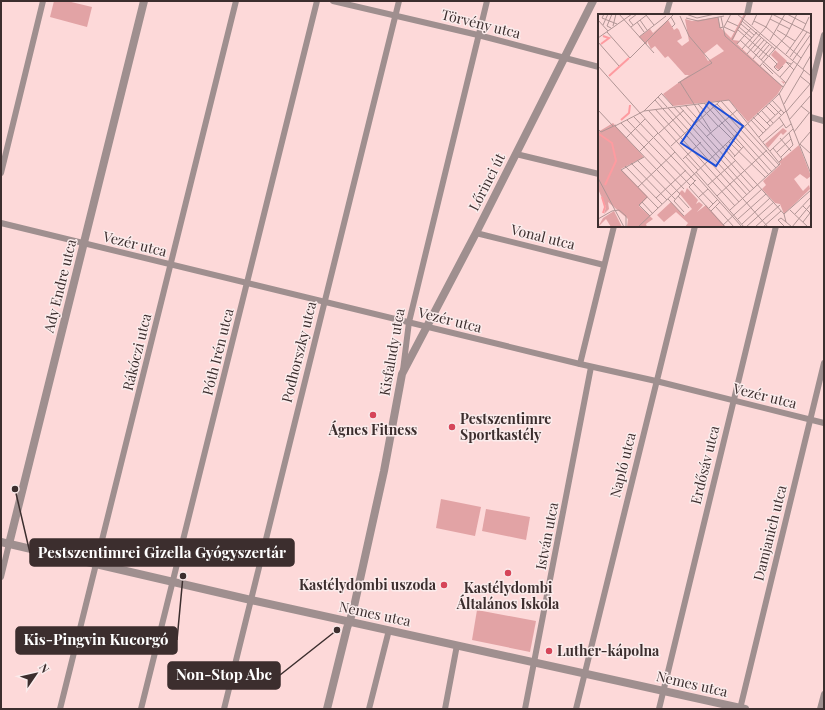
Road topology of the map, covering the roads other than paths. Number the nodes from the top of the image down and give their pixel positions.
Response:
1 (44, 1) edge
2 (144, 1) edge
3 (236, 1) edge
4 (317, 1) edge
5 (333, 1) edge
6 (399, 1) edge
7 (487, 1) edge
8 (593, 1) edge
9 (670, 1) edge
10 (750, 1) edge
11 (666, 14) edge
12 (747, 14) edge
13 (395, 16) junction
14 (478, 35) junction
15 (824, 35) edge
16 (564, 58) junction
17 (598, 67) edge
18 (811, 86) edge
19 (811, 117) edge
20 (824, 121) edge
21 (516, 154) junction
22 (1, 173) edge
23 (598, 174) edge
24 (1, 223) edge
25 (614, 227) edge
26 (695, 227) edge
27 (776, 227) edge
28 (476, 232) junction
29 (85, 244) junction
30 (172, 265) junction
31 (604, 265) junction
32 (247, 284) junction
33 (323, 302) junction
34 (410, 322) junction
35 (428, 326) junction
36 (824, 363) edge
37 (580, 364) junction
38 (591, 367) junction
39 (402, 374) junction
40 (656, 381) junction
41 (733, 400) junction
42 (810, 420) junction
43 (824, 423) edge
44 (5, 543) edge
45 (96, 565) junction
46 (1, 577) edge
47 (173, 581) junction
48 (251, 600) junction
49 (350, 622) junction
50 (389, 630) junction
51 (457, 645) junction
52 (535, 662) junction
53 (584, 673) junction
54 (663, 690) junction
55 (824, 694) edge
56 (60, 709) edge
57 (141, 709) edge
58 (224, 709) edge
59 (327, 709) edge
60 (369, 709) edge
61 (445, 709) edge
62 (525, 709) edge
63 (576, 709) edge
64 (659, 709) edge
65 (742, 709) edge
66 (820, 709) edge

1 - 22 street
2 - 29 street, Ady Endre utca
3 - 30 street, Rákóczi utca
4 - 32 street, Póth Irén utca
5 - 13 street, Törvény utca
6 - 13 street, Podhorszky utca
7 - 14 street, Kisfaludy utca
8 - 16 street, Lőrinci út
9 - 11 street
10 - 12 street
13 - 14 street, Törvény utca
13 - 33 street, Podhorszky utca
14 - 16 street, Törvény utca
14 - 34 street, Kisfaludy utca
15 - 18 street
16 - 17 street, Törvény utca
16 - 21 street, Lőrinci út
19 - 20 street
21 - 23 street
21 - 28 street, Lőrinci út
24 - 29 street, Vezér utca
25 - 31 street
26 - 40 street, Napló utca
27 - 41 street, Erdősáv utca
28 - 31 street, Vonal utca
28 - 35 street, Lőrinci út
29 - 30 street, Vezér utca
29 - 44 street, Ady Endre utca
30 - 32 street, Vezér utca
30 - 45 street, Rákóczi utca
31 - 37 street
32 - 33 street, Vezér utca
32 - 47 street, Póth Irén utca
33 - 34 street, Vezér utca
33 - 48 street, Podhorszky utca
34 - 35 street, Vezér utca
34 - 39 street, Kisfaludy utca
35 - 37 street, Vezér utca
35 - 39 street, Lőrinci út
36 - 42 street, Damjanich utca
37 - 38 street, Vezér utca
38 - 40 street, Vezér utca
38 - 52 street, István utca
39 - 49 street, Kisfaludy utca
40 - 41 street, Vezér utca
40 - 53 street, Napló utca
41 - 42 street, Vezér utca
41 - 54 street, Erdősáv utca
42 - 43 street, Vezér utca
42 - 65 street, Damjanich utca
44 - 45 street, Nemes utca
44 - 46 street, Ady Endre utca
45 - 47 street, Nemes utca
45 - 56 street, Rákóczi utca
47 - 48 street, Nemes utca
47 - 57 street, Póth Irén utca
48 - 49 street, Nemes utca
48 - 58 street, Podhorszky utca
49 - 50 street, Nemes utca
49 - 59 street, Kisfaludy utca
50 - 51 street, Nemes utca
50 - 60 street
51 - 52 street, Nemes utca
51 - 61 street
52 - 53 street, Nemes utca
52 - 62 street, István utca
53 - 54 street, Nemes utca
53 - 63 street, Napló utca
54 - 64 street, Erdősáv utca
54 - 65 street, Nemes utca
55 - 66 street

